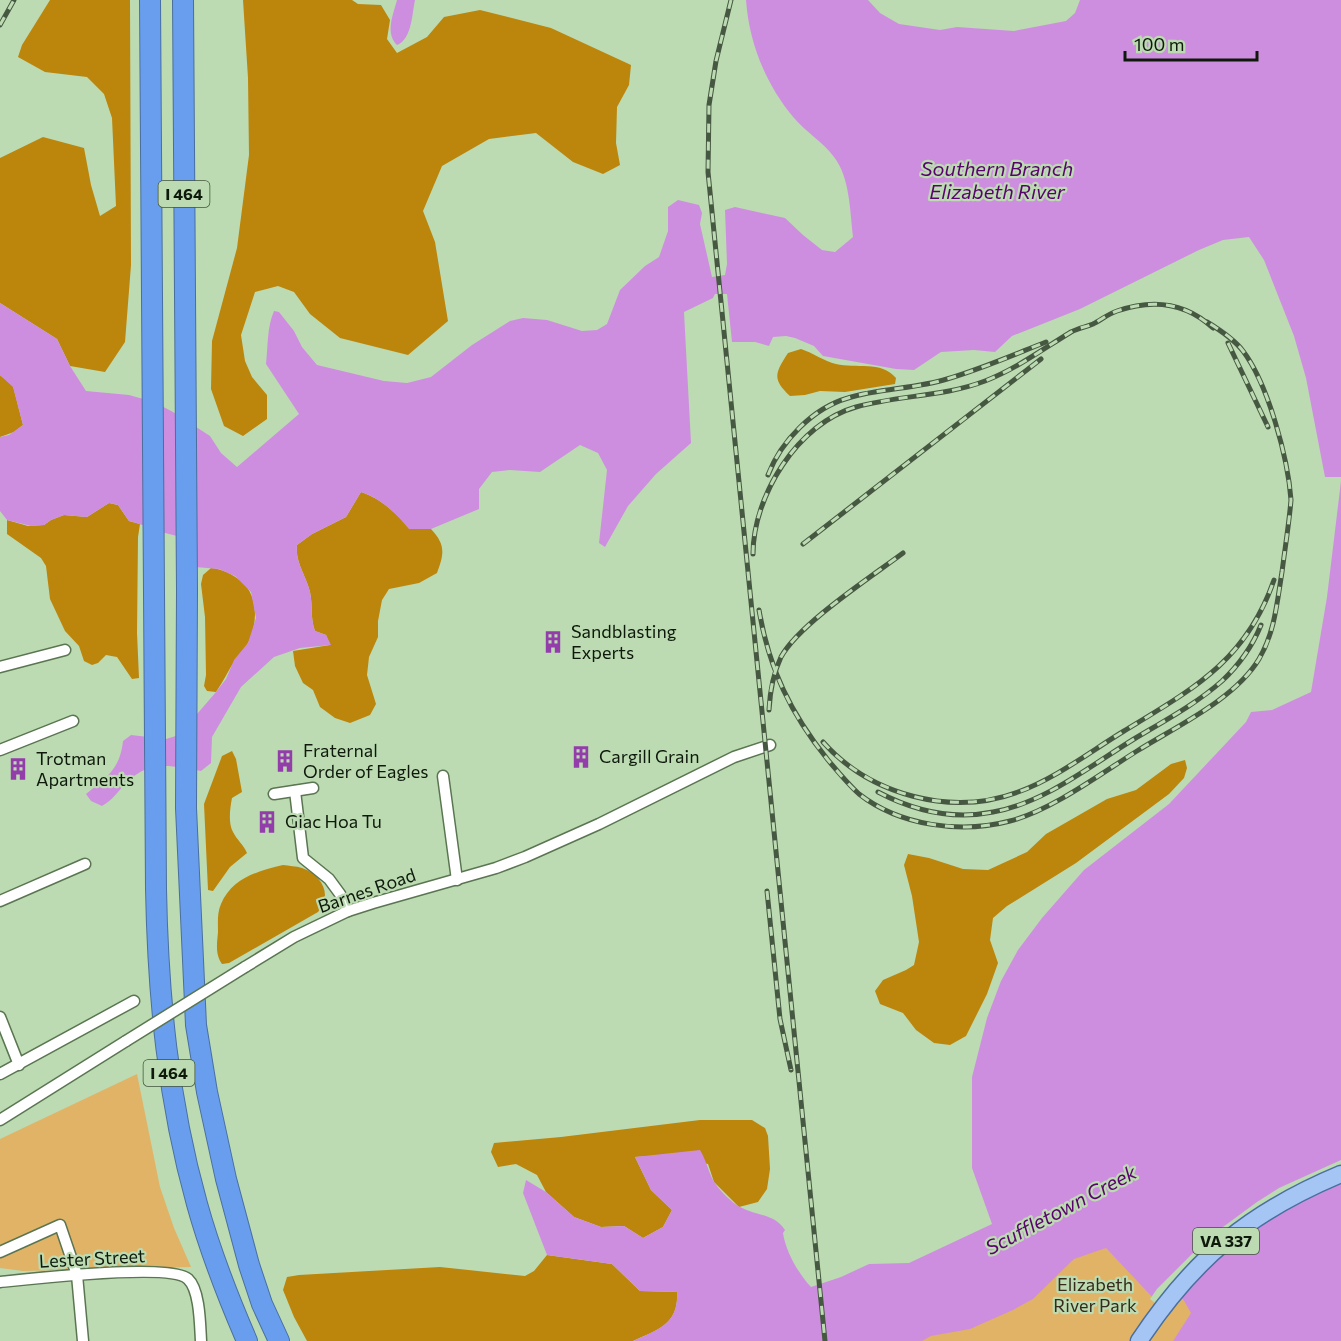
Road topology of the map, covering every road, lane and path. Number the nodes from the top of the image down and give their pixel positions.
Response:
1 (150, 0) edge
2 (183, 0) edge
3 (65, 650) dead end
4 (0, 667) edge
5 (73, 721) dead end
6 (770, 745) dead end
7 (0, 750) edge
8 (443, 776) dead end
9 (313, 788) dead end
10 (295, 790) junction
11 (274, 794) dead end
12 (85, 864) dead end
13 (457, 880) junction
14 (0, 900) edge
15 (348, 911) junction
16 (134, 1001) dead end
17 (0, 1017) edge
18 (19, 1065) junction
19 (0, 1074) edge
20 (0, 1120) edge
21 (1341, 1174) edge
22 (245, 1249) junction
23 (0, 1252) edge
24 (77, 1275) junction
25 (0, 1281) edge
26 (83, 1341) edge
27 (201, 1341) edge
28 (247, 1341) edge
29 (279, 1341) edge
30 (294, 1341) edge
31 (1139, 1341) edge

1 - 28 highway, I 464
2 - 22 highway, I 464
3 - 4 street
5 - 7 street
6 - 13 street, Barnes Road
8 - 13 street
9 - 10 street
10 - 11 street
10 - 15 street
12 - 14 street
13 - 15 street, Barnes Road
15 - 20 street, Barnes Road, bridge
16 - 18 street
17 - 18 street
18 - 19 street
21 - 31 main road, VA 337
22 - 29 highway, I 464
22 - 30 highway
23 - 24 street
24 - 25 street, Lester Street
24 - 26 street
24 - 27 street, Lester Street

